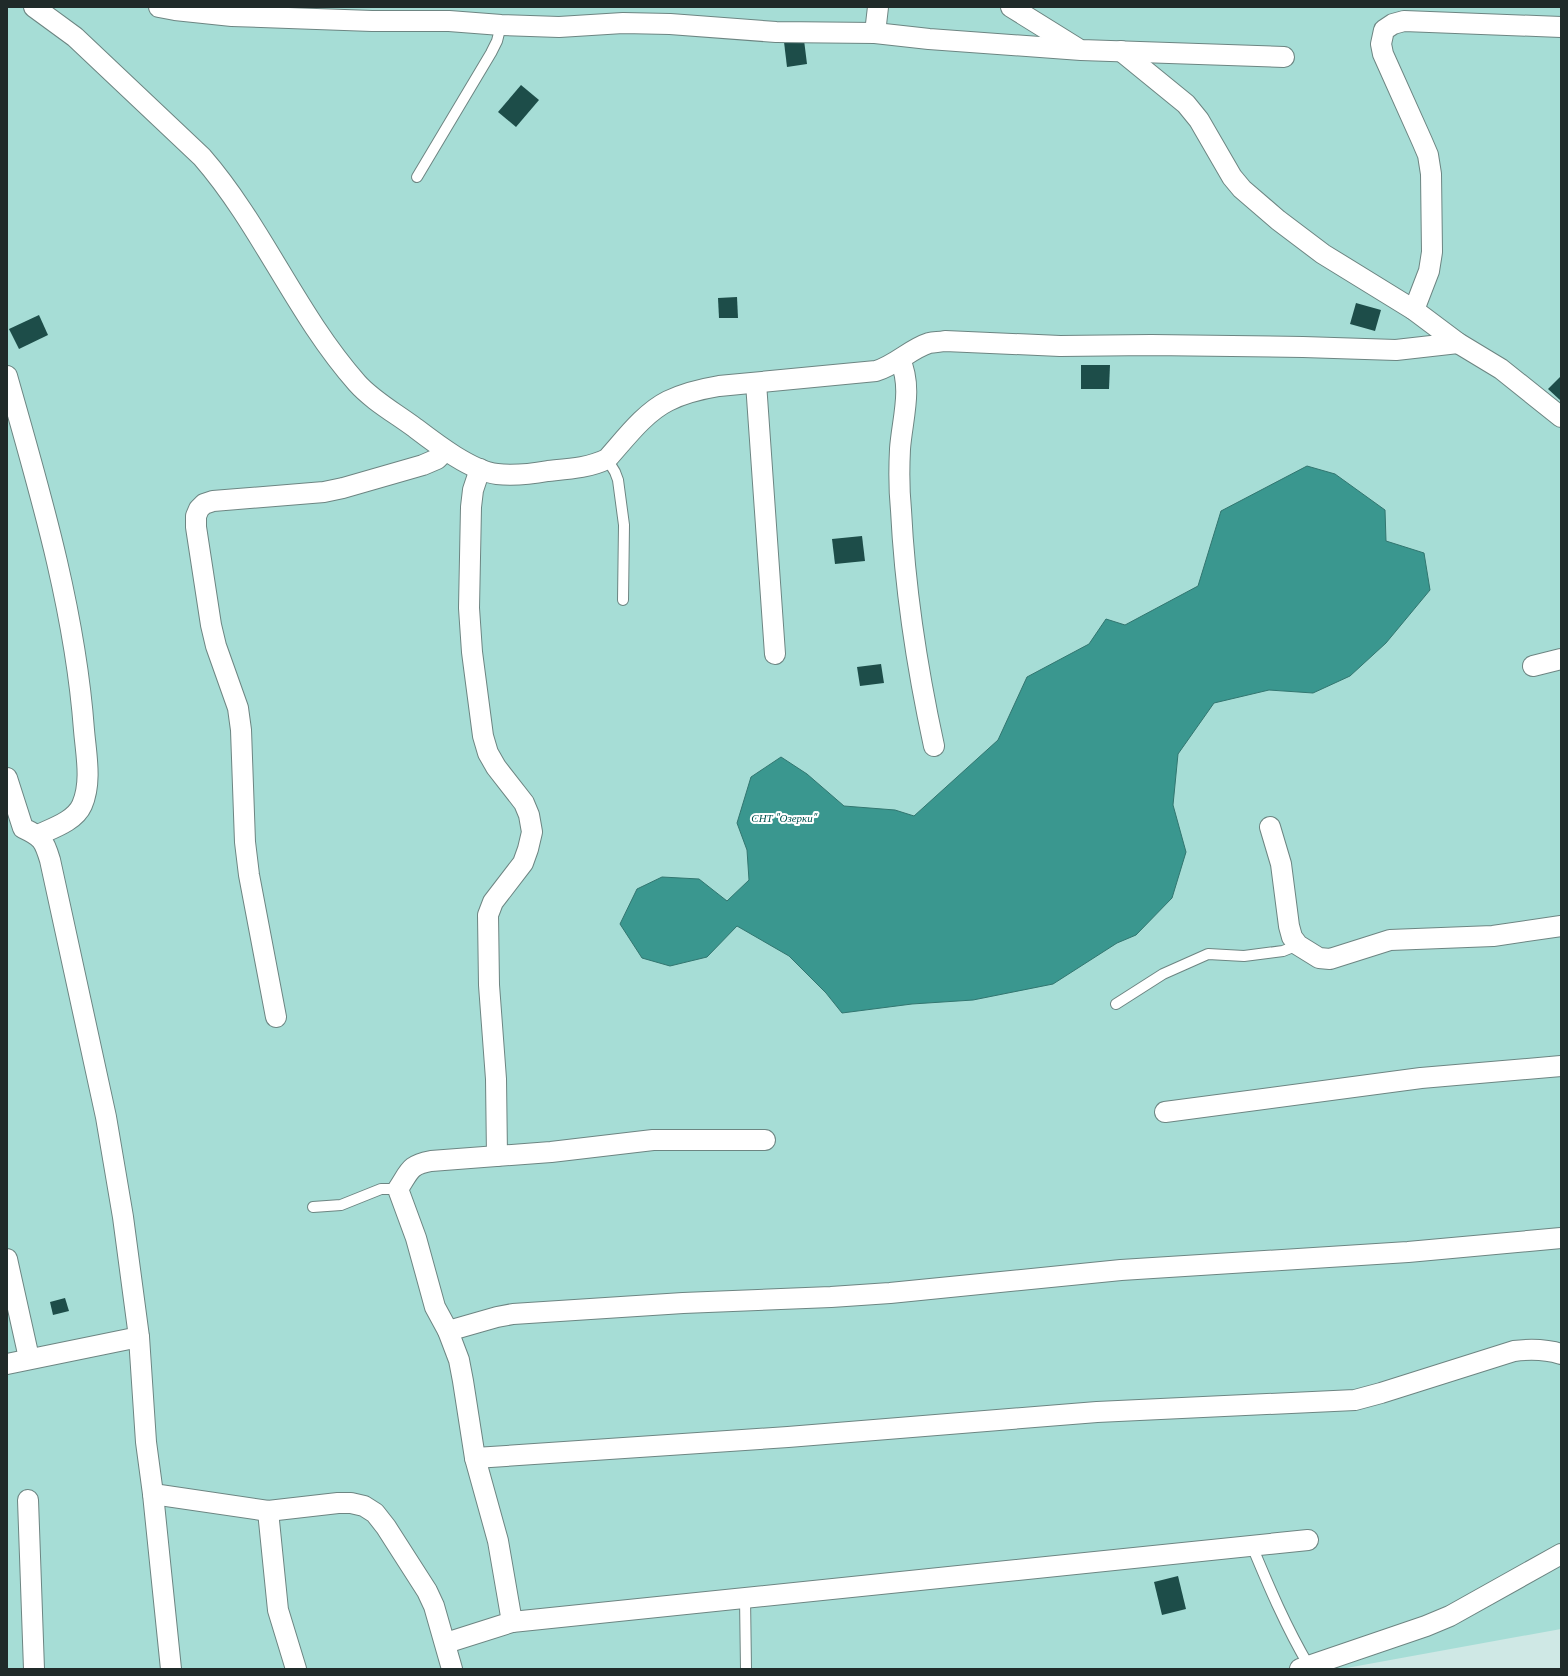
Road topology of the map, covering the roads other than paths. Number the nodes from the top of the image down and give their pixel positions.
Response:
1 (34, 7) edge
2 (159, 7) edge
3 (878, 7) edge
4 (1011, 7) edge
5 (501, 25) junction
6 (1561, 27) edge
7 (875, 33) junction
8 (1081, 50) junction
9 (1121, 51) junction
10 (1284, 57) dead end
11 (417, 178) dead end
12 (1414, 310) junction
13 (1458, 343) junction
14 (900, 360) junction
15 (7, 376) edge
16 (756, 383) junction
17 (1561, 417) edge
18 (445, 451) junction
19 (607, 459) junction
20 (480, 469) junction
21 (623, 600) dead end
22 (775, 654) dead end
23 (1561, 659) edge
24 (1533, 666) dead end
25 (934, 746) dead end
26 (7, 778) edge
27 (1270, 827) dead end
28 (23, 832) edge
29 (1561, 926) edge
30 (1298, 946) junction
31 (1116, 1004) dead end
32 (276, 1017) dead end
33 (1561, 1066) edge
34 (1165, 1112) dead end
35 (765, 1140) dead end
36 (497, 1156) junction
37 (398, 1189) junction
38 (313, 1207) dead end
39 (1561, 1238) edge
40 (7, 1259) edge
41 (448, 1330) junction
42 (139, 1337) junction
43 (1561, 1354) edge
44 (29, 1358) junction
45 (7, 1364) edge
46 (475, 1458) junction
47 (153, 1494) junction
48 (28, 1500) dead end
49 (268, 1511) junction
50 (1308, 1540) dead end
51 (1252, 1546) junction
52 (1561, 1554) edge
53 (745, 1598) junction
54 (512, 1622) junction
55 (446, 1643) junction
56 (1305, 1667) edge
57 (34, 1669) edge
58 (171, 1669) edge
59 (296, 1669) edge
60 (452, 1669) edge
61 (746, 1669) edge

1 - 18 street
2 - 5 street
3 - 7 street
4 - 8 street
5 - 7 street
5 - 11 lane
6 - 12 street
7 - 8 street
8 - 9 street
9 - 10 street
9 - 12 street
12 - 13 street
13 - 14 street
13 - 17 street
14 - 16 street
14 - 25 street
15 - 28 street
16 - 19 street
16 - 22 street
18 - 20 street
18 - 32 street
19 - 20 street
19 - 21 lane
20 - 36 street
23 - 24 street
26 - 28 street
27 - 30 street
28 - 42 street
29 - 30 street
30 - 31 lane
33 - 34 street
35 - 36 street
36 - 37 street
37 - 38 lane
37 - 41 street
39 - 41 street
40 - 44 street
41 - 46 street
42 - 44 street
42 - 47 street
43 - 46 street
44 - 45 street
46 - 54 street
47 - 49 street
47 - 58 street
48 - 57 street
49 - 55 street
49 - 59 street
50 - 51 street
51 - 53 street
51 - 56 lane
52 - 56 street
53 - 54 street
53 - 61 lane
54 - 55 street
55 - 60 street

